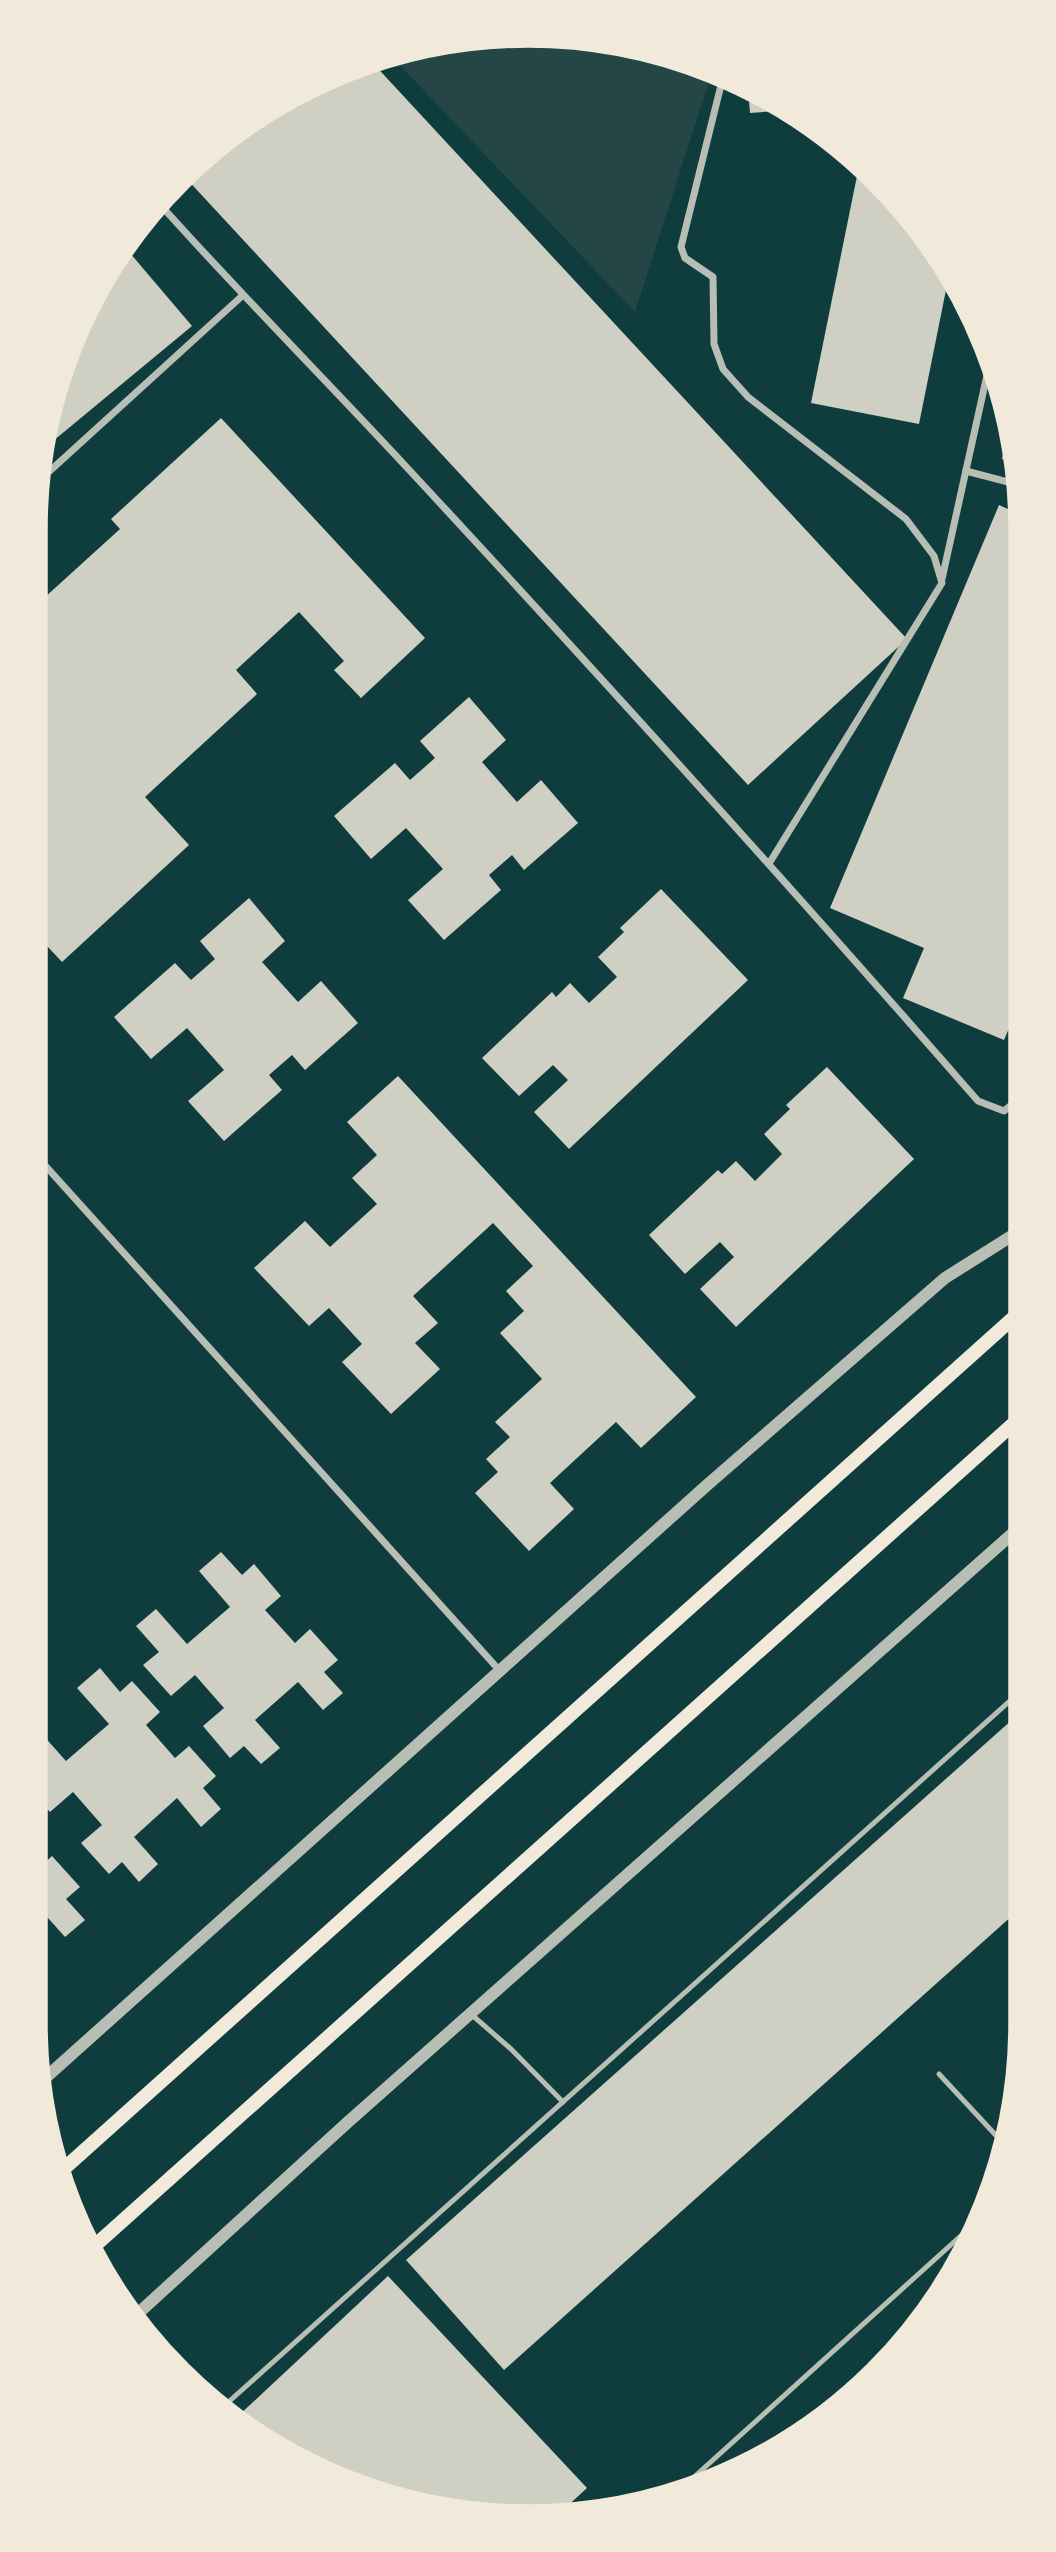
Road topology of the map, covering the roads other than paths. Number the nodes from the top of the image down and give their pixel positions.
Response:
1 (721, 86) edge
2 (165, 210) edge
3 (242, 296) junction
4 (986, 378) edge
5 (49, 471) edge
6 (966, 471) junction
7 (1008, 482) edge
8 (942, 583) junction
9 (770, 862) junction
10 (1010, 1109) edge
11 (46, 1166) edge
12 (1010, 1237) edge
13 (1010, 1321) edge
14 (1010, 1427) edge
15 (1010, 1536) edge
16 (500, 1671) junction
17 (1010, 1701) edge
18 (470, 2014) junction
19 (939, 2074) dead end
20 (49, 2075) edge
21 (563, 2102) junction
22 (997, 2136) edge
23 (67, 2166) edge
24 (962, 2235) edge
25 (98, 2243) edge
26 (140, 2311) edge
27 (228, 2402) edge
28 (694, 2477) edge

1 - 8 street
2 - 3 street
3 - 5 street
3 - 9 street
4 - 6 street
6 - 7 street
6 - 8 street
8 - 9 street
9 - 10 street
11 - 16 street
12 - 16 street
13 - 23 main road
14 - 25 main road
15 - 18 street
16 - 20 street
17 - 21 lane
18 - 21 lane
18 - 26 street
19 - 22 lane
21 - 27 lane
24 - 28 lane

